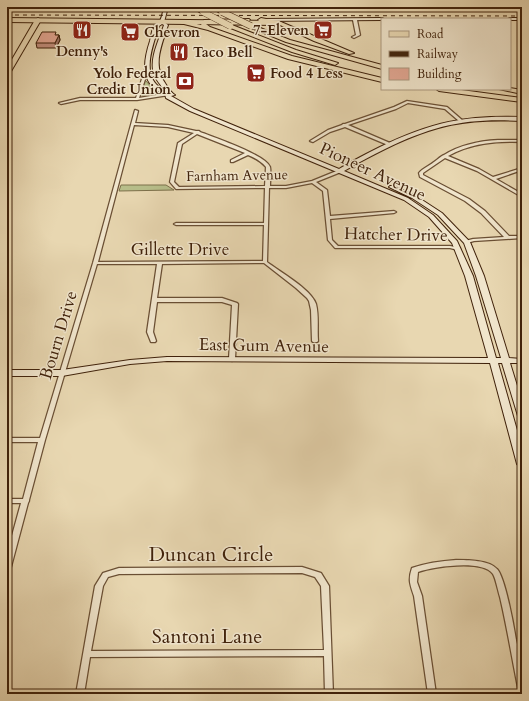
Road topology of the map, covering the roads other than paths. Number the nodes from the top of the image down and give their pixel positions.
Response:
1 (166, 7) edge
2 (194, 7) edge
3 (213, 7) edge
4 (99, 19) junction
5 (7, 20) edge
6 (35, 20) junction
7 (247, 20) junction
8 (261, 20) junction
9 (49, 21) junction
10 (163, 21) junction
11 (355, 21) junction
12 (381, 21) edge
13 (511, 21) edge
14 (522, 21) edge
15 (75, 22) junction
16 (179, 22) junction
17 (202, 22) junction
18 (279, 23) junction
19 (208, 28) junction
20 (354, 38) dead end
21 (150, 47) junction
22 (158, 55) junction
23 (381, 62) edge
24 (7, 64) edge
25 (381, 67) edge
26 (146, 70) junction
27 (7, 73) edge
28 (381, 75) edge
29 (381, 80) edge
30 (447, 90) edge
31 (460, 90) edge
32 (509, 90) edge
33 (522, 92) edge
34 (168, 94) junction
35 (136, 99) junction
36 (522, 100) edge
37 (60, 103) dead end
38 (136, 111) dead end
39 (201, 113) junction
40 (522, 119) edge
41 (460, 120) junction
42 (133, 124) junction
43 (240, 124) junction
44 (344, 125) junction
45 (198, 132) junction
46 (312, 140) dead end
47 (522, 141) edge
48 (389, 144) junction
49 (248, 153) junction
50 (444, 156) junction
51 (232, 160) dead end
52 (343, 169) junction
53 (522, 169) edge
54 (494, 178) junction
55 (313, 182) junction
56 (267, 188) junction
57 (522, 196) edge
58 (394, 212) dead end
59 (328, 218) junction
60 (176, 224) dead end
61 (266, 224) junction
62 (507, 237) junction
63 (522, 237) edge
64 (467, 242) junction
65 (458, 249) junction
66 (95, 262) junction
67 (160, 262) junction
68 (265, 262) junction
69 (155, 300) junction
70 (152, 341) dead end
71 (315, 341) dead end
72 (232, 359) junction
73 (493, 360) junction
74 (506, 360) junction
75 (522, 361) edge
76 (7, 373) edge
77 (62, 373) junction
78 (522, 416) edge
79 (7, 440) edge
80 (42, 440) junction
81 (522, 464) edge
82 (7, 501) edge
83 (26, 501) junction
84 (7, 568) edge
85 (328, 653) junction
86 (87, 654) junction
87 (522, 688) edge
88 (80, 694) edge
89 (329, 694) edge
90 (432, 694) edge

1 - 10 main road, Pioneer Avenue
2 - 28 highway, bridge
3 - 25 highway, bridge
4 - 9 main road
4 - 10 main road
4 - 15 main road
5 - 6 main road
6 - 9 main road
6 - 24 highway
6 - 27 highway
7 - 8 main road
7 - 10 main road
7 - 17 highway
8 - 11 main road
8 - 18 highway
9 - 15 main road
10 - 15 main road
10 - 16 main road
10 - 21 main road, Pioneer Avenue
10 - 22 main road, Pioneer Avenue
11 - 12 main road
11 - 18 main road
11 - 20 street
13 - 14 main road
16 - 17 main road
16 - 19 highway
17 - 18 main road
17 - 19 highway
18 - 23 highway
19 - 29 highway
21 - 22 main road
21 - 26 main road, Pioneer Avenue
22 - 34 main road, Pioneer Avenue
26 - 34 main road, Pioneer Avenue
26 - 35 street
30 - 36 highway
31 - 36 highway
32 - 33 highway
34 - 35 street
34 - 39 main road, Pioneer Avenue
34 - 43 main road, Pioneer Avenue
35 - 37 street
38 - 42 street, Bourn Drive
39 - 43 main road
39 - 52 main road, Pioneer Avenue
40 - 41 main road, Farnham Avenue
41 - 44 street
41 - 48 main road, Farnham Avenue
42 - 45 street
42 - 66 street, Bourn Drive
43 - 52 main road, Pioneer Avenue
44 - 46 street
44 - 48 street
45 - 49 street
45 - 56 street, Farnham Avenue
47 - 50 street
48 - 52 main road, Farnham Avenue
49 - 51 street
49 - 56 street
50 - 54 street
50 - 62 street
52 - 55 street, Farnham Avenue
52 - 64 main road, Pioneer Avenue
52 - 65 main road, Pioneer Avenue
53 - 54 street
54 - 57 street
55 - 56 street, Farnham Avenue
55 - 59 street, Hatcher Drive
56 - 61 street
58 - 59 street
59 - 65 street, Hatcher Drive
60 - 61 street
61 - 68 street
62 - 63 street
62 - 64 street
64 - 74 main road, Pioneer Avenue
65 - 73 main road, Pioneer Avenue
66 - 67 street, Gillette Drive
66 - 77 street, Bourn Drive
67 - 68 street, Gillette Drive
67 - 69 street
68 - 71 street
69 - 70 street
69 - 72 street
72 - 73 main road, East Gum Avenue
72 - 77 main road, East Gum Avenue
73 - 74 main road, East Gum Avenue
73 - 81 main road, Pioneer Avenue
74 - 75 main road, East Gum Avenue
74 - 78 main road, Pioneer Avenue
76 - 77 main road, East Gum Avenue
77 - 80 street, Bourn Drive
79 - 80 street
80 - 83 street, Bourn Drive
82 - 83 street
83 - 84 street, Bourn Drive
85 - 86 street, Santoni Lane
85 - 86 street, Duncan Circle
85 - 89 street, Duncan Circle
86 - 88 street, Duncan Circle
87 - 90 street

